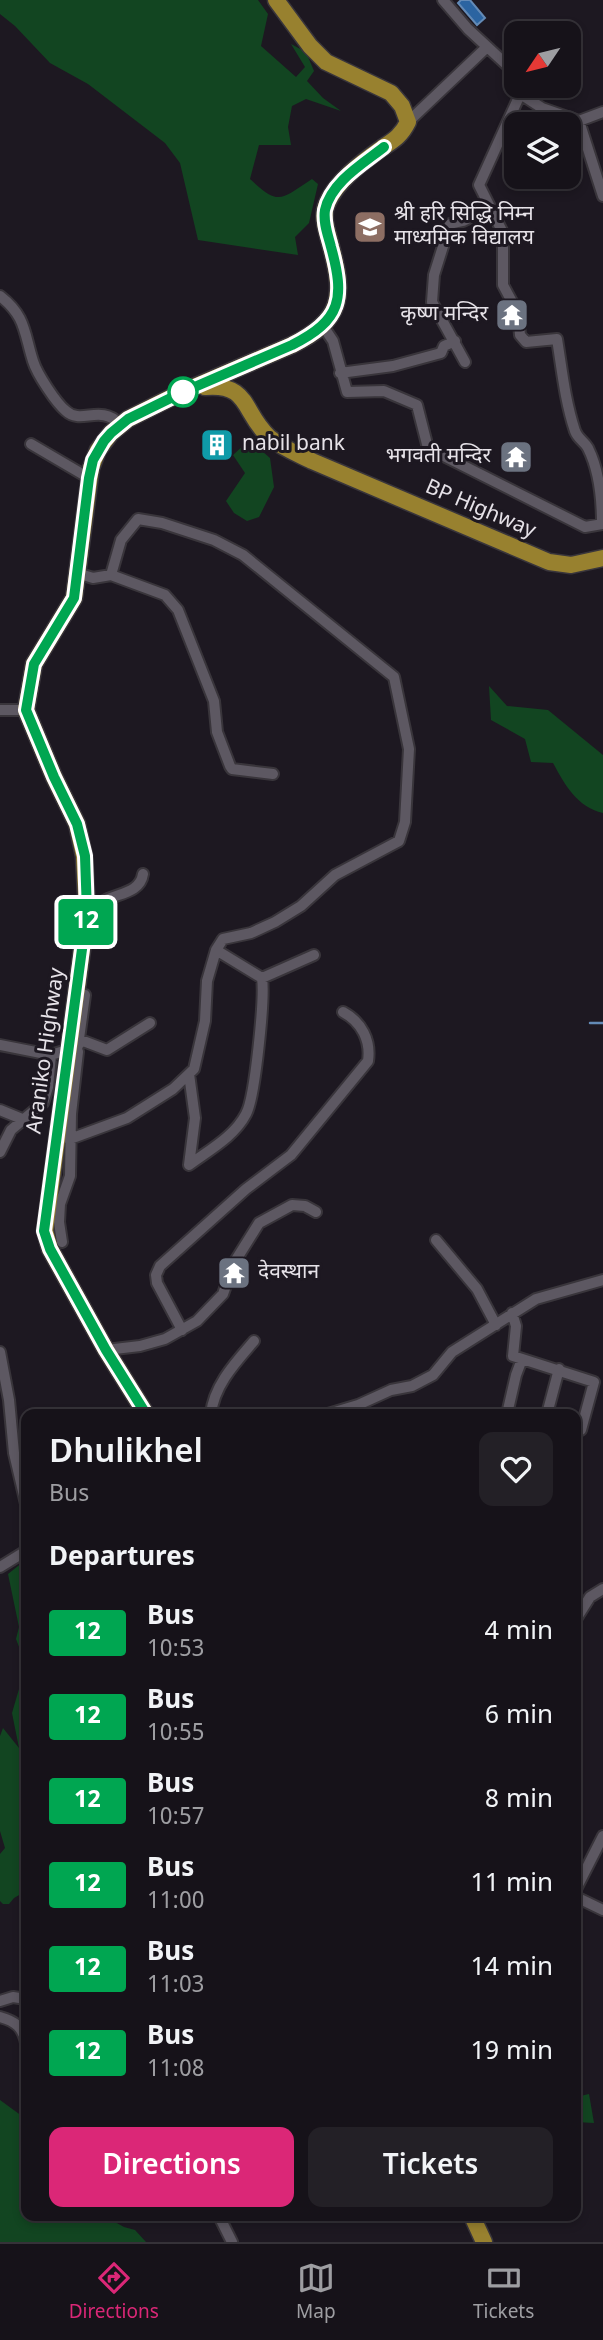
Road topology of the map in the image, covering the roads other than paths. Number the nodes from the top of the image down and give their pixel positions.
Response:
1 (276, 0) edge
2 (443, 0) edge
3 (488, 47) junction
4 (504, 62) edge
5 (515, 98) edge
6 (530, 98) edge
7 (553, 112) edge
8 (603, 112) edge
9 (581, 120) edge
10 (408, 122) junction
11 (581, 127) edge
12 (603, 196) edge
13 (489, 208) junction
14 (0, 296) edge
15 (323, 326) junction
16 (455, 341) junction
17 (257, 360) junction
18 (465, 362) dead end
19 (383, 368) junction
20 (340, 373) junction
21 (384, 391) junction
22 (183, 392) junction
23 (245, 403) junction
24 (120, 424) junction
25 (31, 444) dead end
26 (600, 477) edge
27 (89, 478) junction
28 (603, 524) edge
29 (603, 558) edge
30 (76, 573) junction
31 (111, 575) junction
32 (0, 710) edge
33 (26, 710) junction
34 (273, 774) dead end
35 (143, 874) dead end
36 (87, 912) junction
37 (216, 950) junction
38 (314, 955) dead end
39 (262, 978) junction
40 (85, 995) dead end
41 (343, 1012) dead end
42 (150, 1023) dead end
43 (0, 1045) edge
44 (75, 1047) junction
45 (51, 1055) junction
46 (189, 1074) junction
47 (0, 1110) edge
48 (22, 1119) junction
49 (63, 1137) junction
50 (0, 1152) edge
51 (316, 1212) dead end
52 (436, 1240) dead end
53 (62, 1242) dead end
54 (603, 1280) edge
55 (512, 1313) junction
56 (496, 1325) junction
57 (182, 1330) junction
58 (254, 1341) dead end
59 (106, 1350) junction
60 (0, 1352) edge
61 (522, 1359) junction
62 (559, 1369) junction
63 (143, 1409) edge
64 (212, 1409) edge
65 (345, 1409) edge
66 (508, 1409) edge
67 (548, 1409) edge
68 (581, 1430) dead end
69 (21, 1484) edge
70 (21, 1554) edge
71 (0, 1567) edge
72 (603, 1589) edge
73 (581, 1611) edge
74 (603, 1836) edge
75 (581, 1879) edge
76 (581, 1899) edge
77 (603, 1910) edge
78 (21, 1998) edge
79 (0, 2001) edge
80 (0, 2017) edge
81 (21, 2029) edge
82 (223, 2221) edge
83 (474, 2221) edge
84 (232, 2242) edge
85 (484, 2242) edge

1 - 10 highway
2 - 3 street
3 - 4 street
3 - 10 street
5 - 13 street
6 - 7 street
8 - 9 street
10 - 15 highway
11 - 12 street
13 - 16 street
13 - 26 street
14 - 24 street
15 - 17 highway
15 - 20 street
16 - 18 street
16 - 19 street
17 - 22 highway
17 - 23 highway
19 - 20 street
19 - 21 street
20 - 21 street
21 - 28 street
22 - 23 highway, BP Highway
22 - 24 highway
23 - 29 highway, BP Highway
24 - 27 highway
25 - 27 street
26 - 28 street
27 - 30 highway
30 - 31 street
30 - 33 highway
31 - 34 street
31 - 37 street
32 - 33 street
33 - 36 highway, Araniko Highway
35 - 36 street
36 - 44 highway, Araniko Highway
37 - 39 street
37 - 46 street
38 - 39 street
39 - 46 street
40 - 44 street
41 - 57 street
42 - 44 street
43 - 45 street
44 - 45 street
44 - 49 highway, Araniko Highway
45 - 48 street
46 - 49 street
47 - 48 street
48 - 50 street
49 - 53 street
49 - 59 highway, Araniko Highway
51 - 57 street
52 - 56 street
54 - 55 street
55 - 56 street
55 - 61 street
56 - 65 street
57 - 59 street
58 - 64 street
59 - 63 highway, Araniko Highway
60 - 69 street
61 - 62 street
61 - 66 street
62 - 67 street
62 - 68 street
70 - 71 street
72 - 73 street
74 - 75 street
76 - 77 street
78 - 79 street
80 - 81 street
82 - 84 street
83 - 85 highway

